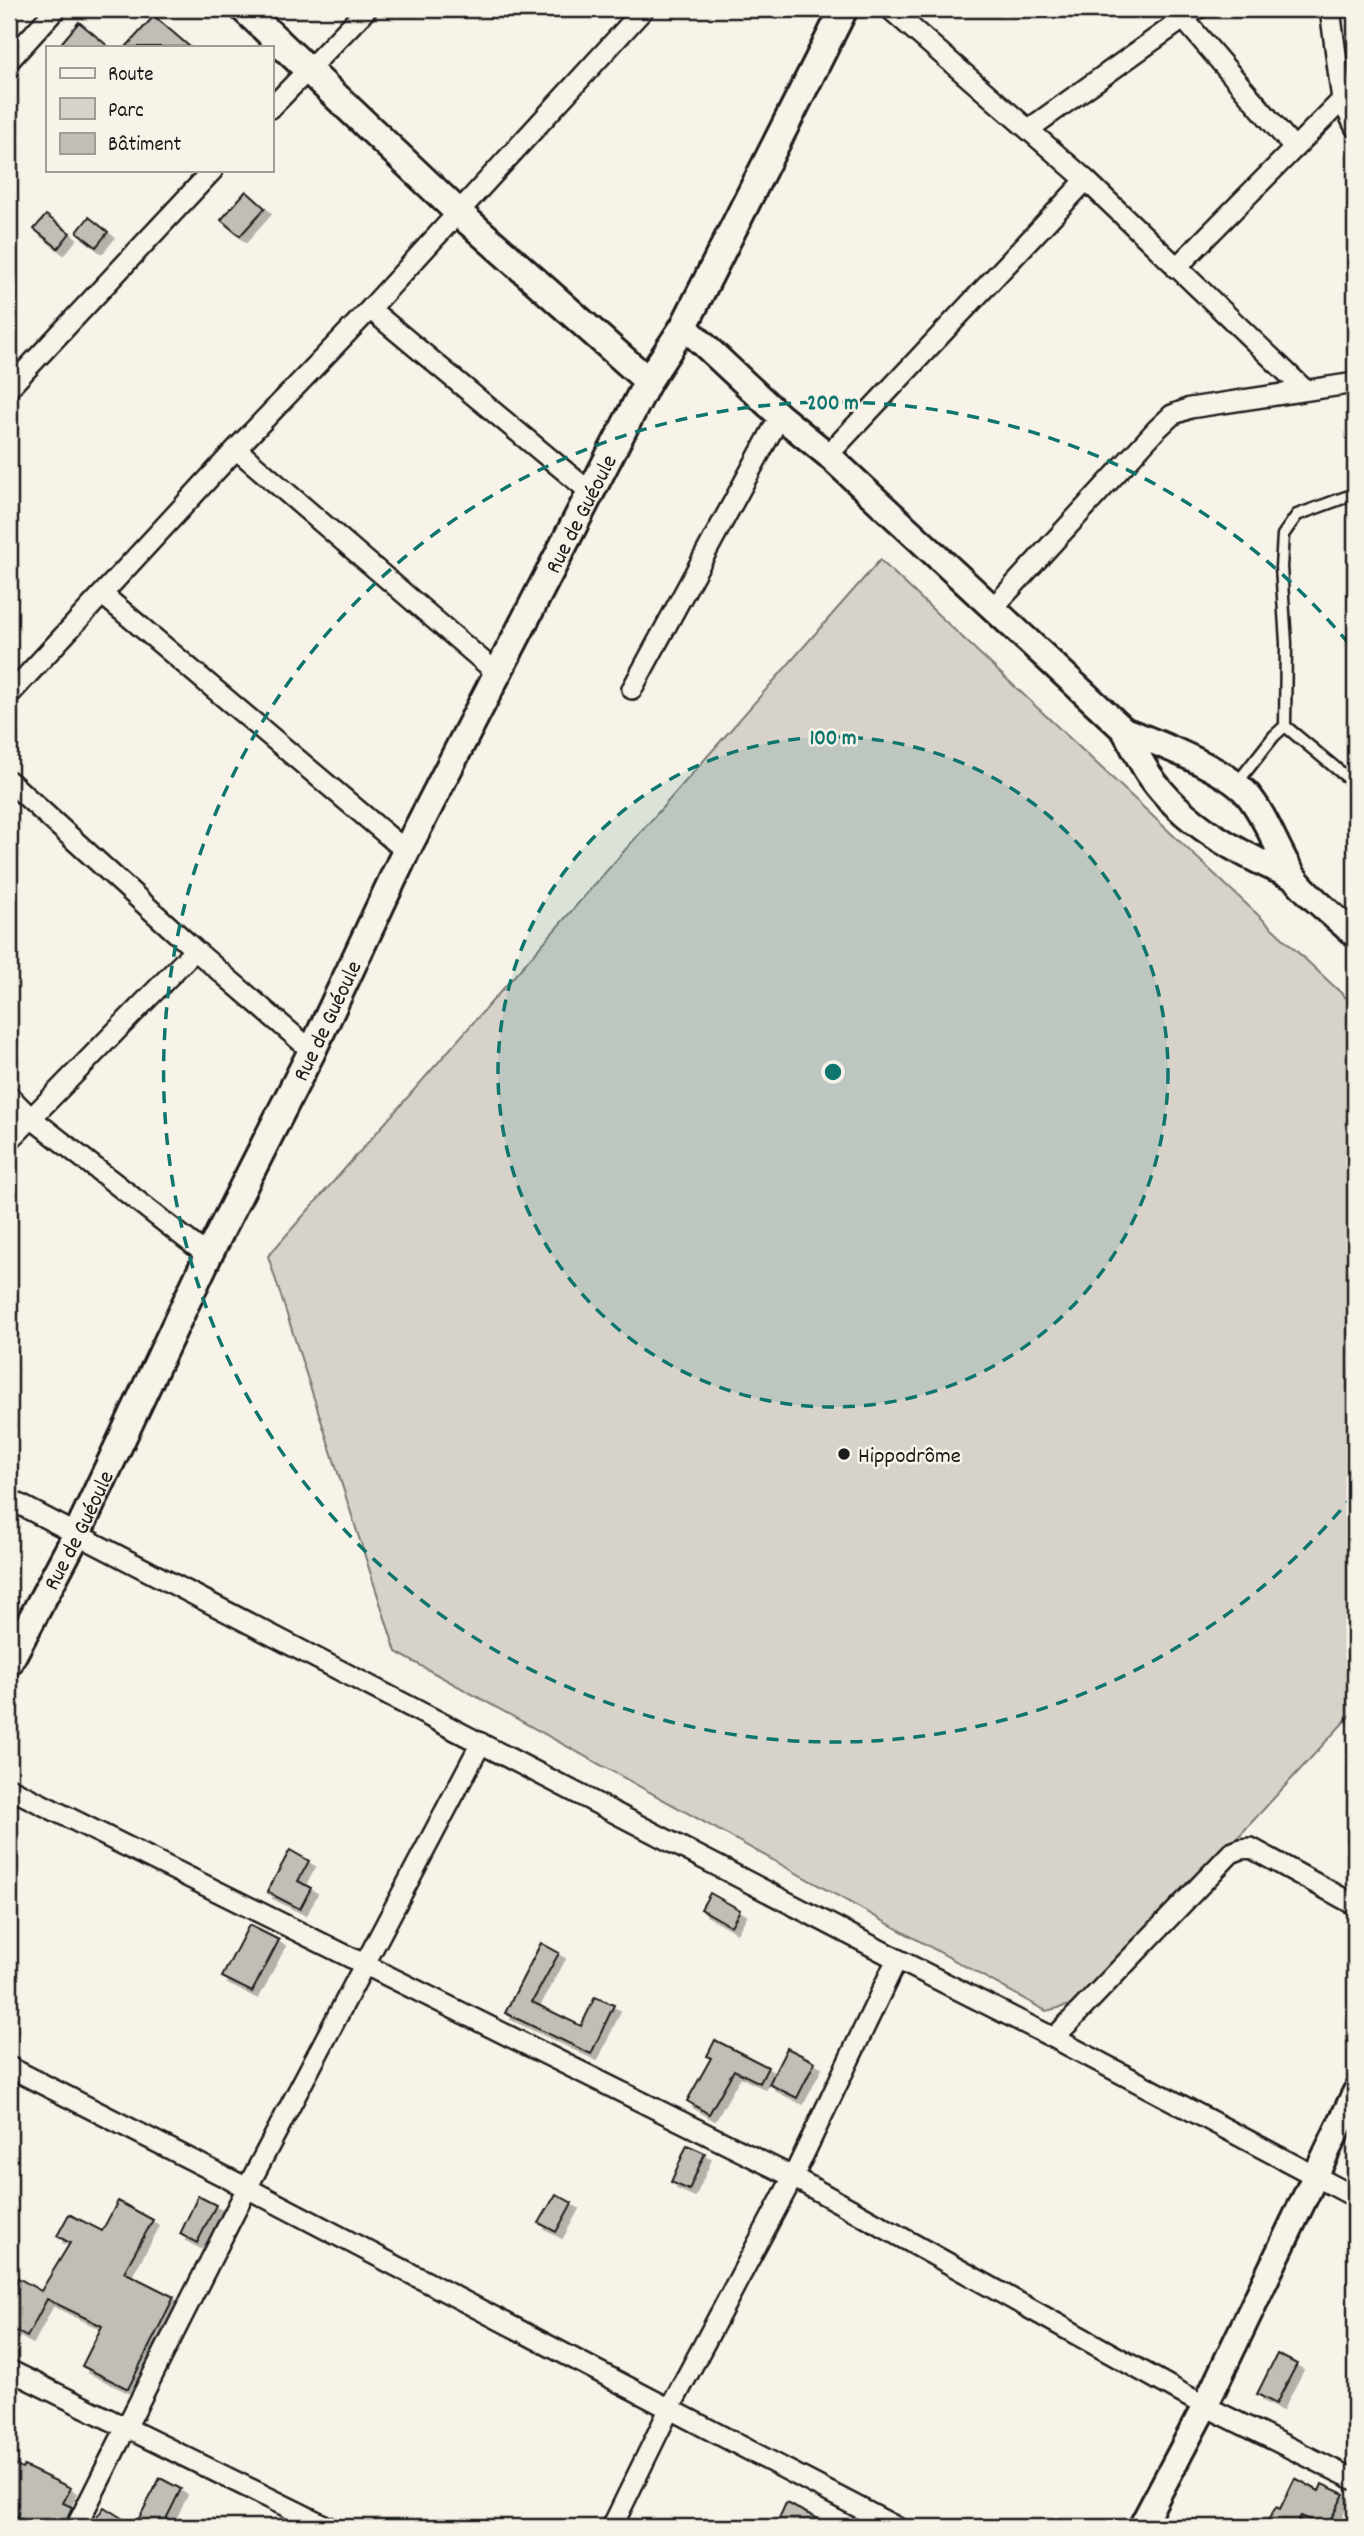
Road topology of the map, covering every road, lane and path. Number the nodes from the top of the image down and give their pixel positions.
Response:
1 (56, 9) edge
2 (244, 9) edge
3 (367, 9) edge
4 (644, 9) edge
5 (844, 9) edge
6 (890, 9) edge
7 (1330, 9) edge
8 (1184, 12) edge
9 (9, 61) edge
10 (308, 69) junction
11 (1342, 100) junction
12 (273, 106) edge
13 (1355, 127) edge
14 (1029, 129) junction
15 (1294, 148) junction
16 (211, 172) edge
17 (1086, 180) junction
18 (459, 213) junction
19 (1176, 268) junction
20 (370, 309) junction
21 (684, 326) junction
22 (648, 381) junction
23 (1354, 385) edge
24 (9, 388) edge
25 (1305, 390) junction
26 (780, 415) junction
27 (236, 449) junction
28 (828, 455) junction
29 (590, 492) junction
30 (1346, 497) dead end
31 (102, 594) junction
32 (993, 608) junction
33 (498, 674) junction
34 (632, 689) dead end
35 (9, 695) edge
36 (1285, 726) junction
37 (1124, 730) junction
38 (1353, 780) edge
39 (9, 781) edge
40 (1236, 785) junction
41 (406, 851) junction
42 (1295, 878) junction
43 (1355, 935) edge
44 (195, 950) junction
45 (312, 1051) junction
46 (9, 1096) edge
47 (30, 1117) junction
48 (9, 1141) edge
49 (208, 1256) junction
50 (9, 1499) edge
51 (77, 1534) junction
52 (9, 1662) edge
53 (481, 1742) junction
54 (9, 1788) edge
55 (1355, 1905) edge
56 (897, 1959) junction
57 (365, 1964) junction
58 (1054, 2038) junction
59 (9, 2067) edge
60 (1355, 2093) edge
61 (793, 2177) junction
62 (1317, 2178) junction
63 (247, 2188) junction
64 (1355, 2197) edge
65 (9, 2370) edge
66 (1205, 2406) junction
67 (670, 2408) junction
68 (128, 2427) junction
69 (1355, 2480) edge
70 (76, 2527) edge
71 (328, 2527) edge
72 (612, 2527) edge
73 (896, 2527) edge
74 (1141, 2527) edge

1 - 9 street
2 - 10 main road
3 - 10 street
4 - 18 street
5 - 21 main road, Rue de Guéoule
6 - 14 street
7 - 11 street
8 - 14 street
8 - 15 street
10 - 12 street
10 - 18 main road
11 - 13 street
11 - 15 street
14 - 17 street
15 - 19 street
16 - 24 street
17 - 19 street
17 - 28 street
18 - 20 street
18 - 22 main road
19 - 25 street
20 - 27 street
20 - 29 street
21 - 22 main road, Rue de Guéoule
21 - 26 street
22 - 29 main road, Rue de Guéoule
23 - 25 street
25 - 32 street
26 - 28 street
26 - 34 street
27 - 31 street
27 - 33 street
28 - 32 street
29 - 33 main road, Rue de Guéoule
30 - 36 lane
31 - 35 street
31 - 41 street
32 - 37 street
33 - 41 main road, Rue de Guéoule
36 - 38 lane
36 - 40 lane
37 - 40 street
37 - 42 street
39 - 44 street
40 - 42 street
41 - 45 main road, Rue de Guéoule
42 - 43 street
44 - 45 street
44 - 47 street
45 - 49 main road, Rue de Guéoule
46 - 47 street
47 - 48 street
47 - 49 street
49 - 51 main road, Rue de Guéoule
50 - 51 street
51 - 52 main road, Rue de Guéoule
51 - 53 street
53 - 56 street
53 - 57 street
54 - 57 street
55 - 58 street
56 - 58 street
56 - 61 street
57 - 61 street
57 - 63 street
58 - 62 street
59 - 63 street
60 - 62 street
61 - 66 street
61 - 67 street
62 - 64 street
62 - 66 street
63 - 67 street
63 - 68 street
65 - 68 street
66 - 69 street
66 - 74 street
67 - 72 street
67 - 73 street
68 - 70 street
68 - 71 street

